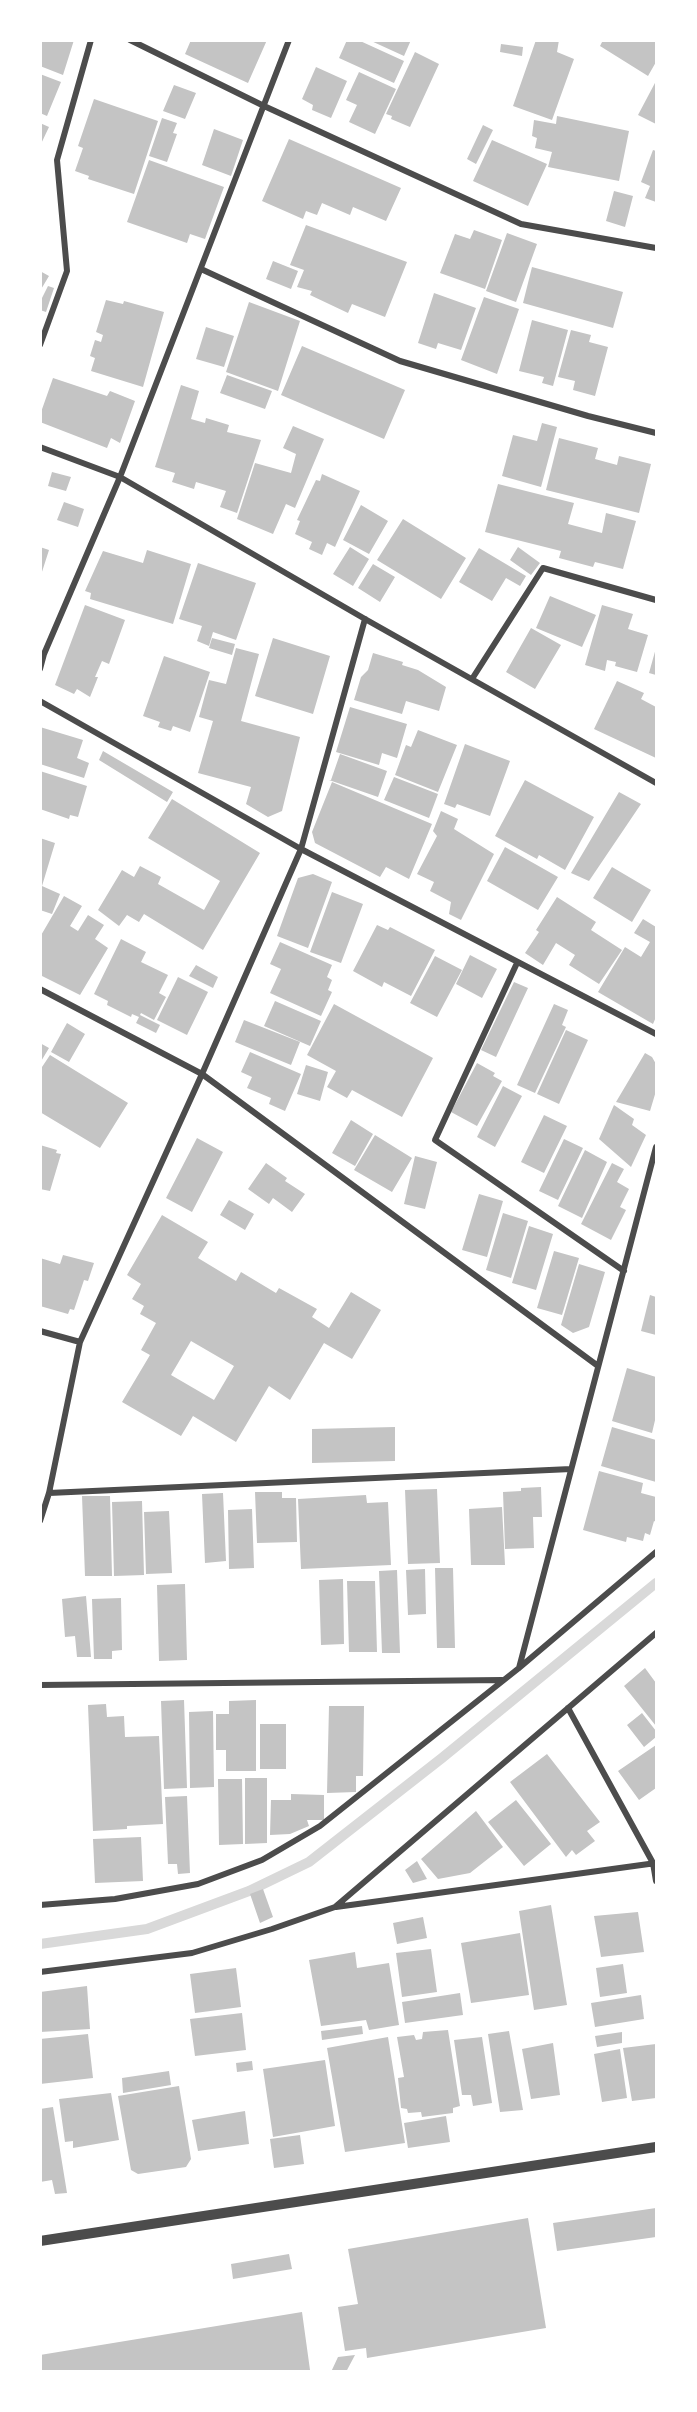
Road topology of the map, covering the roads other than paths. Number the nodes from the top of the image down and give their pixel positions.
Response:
1 (91, 40) edge
2 (130, 40) edge
3 (289, 40) edge
4 (264, 106) junction
5 (657, 248) edge
6 (201, 269) junction
7 (41, 342) edge
8 (657, 433) edge
9 (40, 447) edge
10 (120, 477) junction
11 (657, 600) edge
12 (365, 619) junction
13 (42, 654) edge
14 (40, 669) edge
15 (472, 678) junction
16 (40, 701) edge
17 (657, 783) edge
18 (301, 849) junction
19 (517, 963) junction
20 (40, 989) edge
21 (657, 1034) edge
22 (202, 1074) junction
23 (657, 1147) edge
24 (624, 1271) junction
25 (40, 1330) edge
26 (80, 1342) junction
27 (598, 1366) junction
28 (571, 1469) junction
29 (49, 1493) junction
30 (40, 1521) edge
31 (657, 1552) edge
32 (657, 1633) edge
33 (519, 1668) junction
34 (503, 1680) junction
35 (40, 1685) edge
36 (568, 1708) junction
37 (655, 1863) edge
38 (657, 1881) edge
39 (40, 1905) edge
40 (335, 1907) junction
41 (40, 1972) edge
42 (657, 2147) edge
43 (40, 2241) edge

1 - 7 street
2 - 4 street
3 - 4 street
4 - 5 street
4 - 6 street
6 - 8 street
6 - 10 street
9 - 10 street
10 - 12 street
10 - 13 street
11 - 15 street
12 - 15 street
12 - 18 street
13 - 14 street
15 - 17 street
16 - 18 street
18 - 19 street
18 - 22 street
19 - 21 street
19 - 24 street
20 - 22 street
22 - 26 street
22 - 27 street
23 - 24 street
24 - 27 street
25 - 26 street
26 - 29 street
27 - 28 street
28 - 29 street
28 - 33 street
29 - 30 street
31 - 33 street
32 - 36 street
33 - 34 street
34 - 35 street
34 - 39 street
36 - 37 street
36 - 40 street
37 - 38 street
37 - 40 street
40 - 41 street
42 - 43 street

